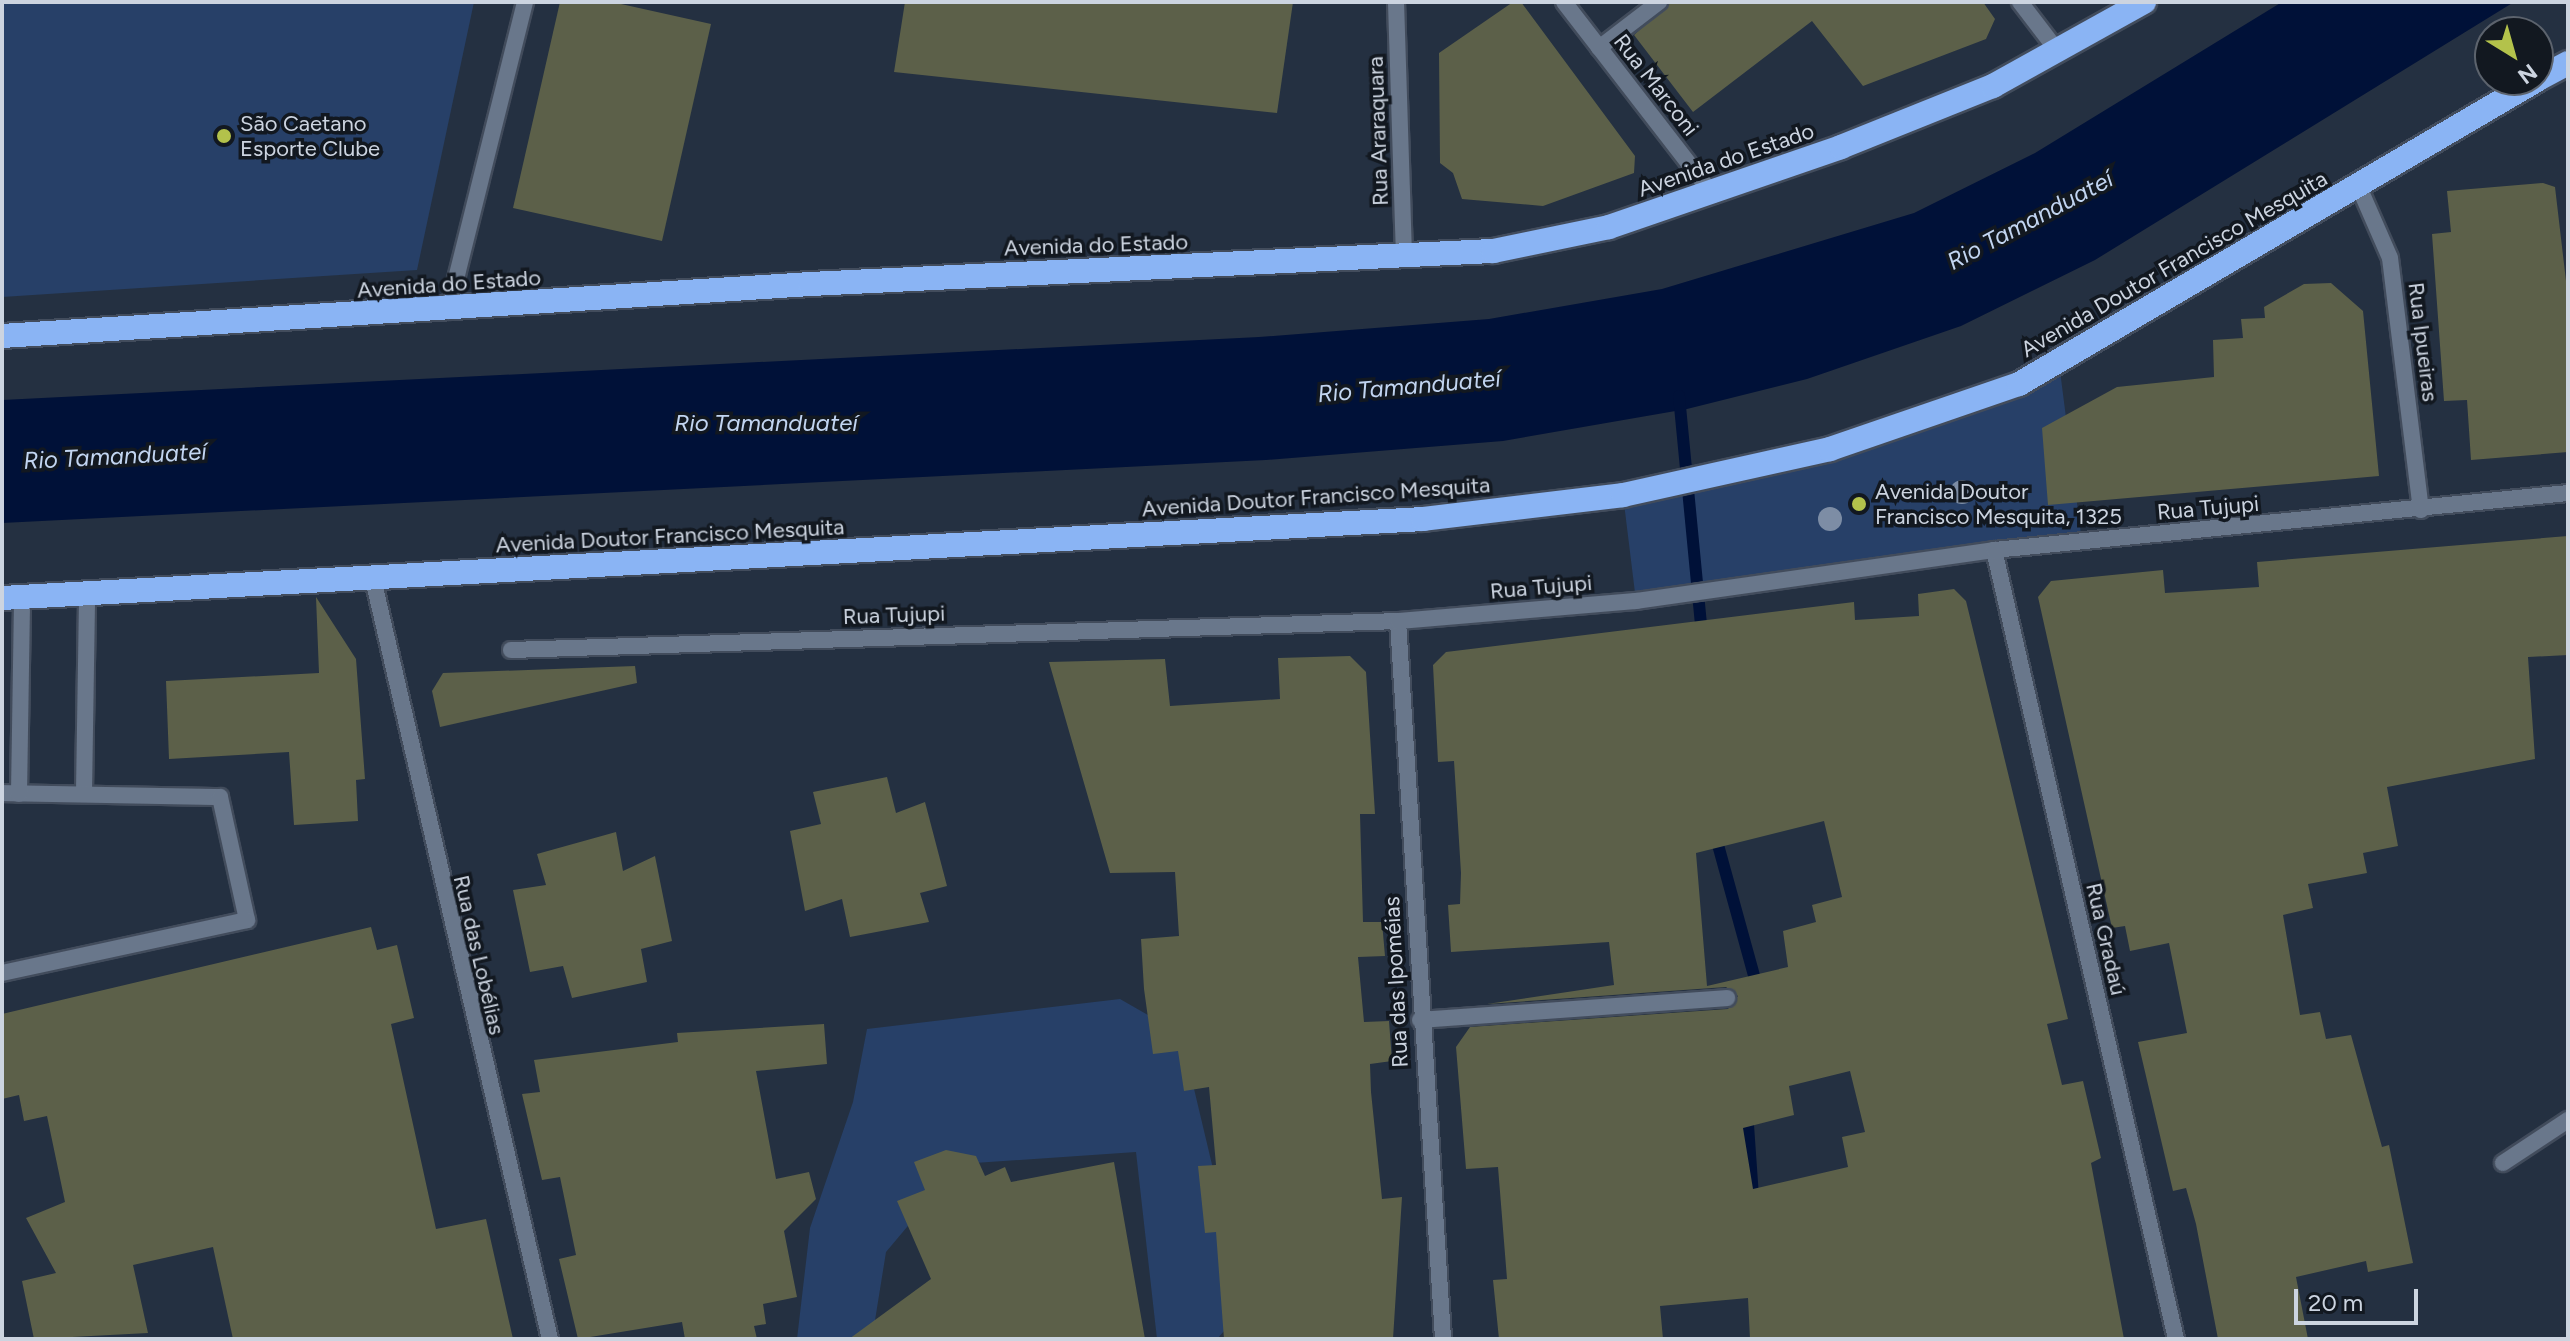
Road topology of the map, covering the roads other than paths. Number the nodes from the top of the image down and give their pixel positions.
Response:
1 (525, 2) edge
2 (1396, 2) edge
3 (1564, 2) edge
4 (1659, 2) edge
5 (2020, 2) edge
6 (2144, 2) edge
7 (1599, 48) junction
8 (2059, 53) junction
9 (2510, 96) edge
10 (2359, 187) junction
11 (1713, 195) junction
12 (1404, 258) junction
13 (448, 311) junction
14 (2, 336) edge
15 (2568, 493) edge
16 (2421, 510) junction
17 (1994, 550) junction
18 (373, 579) junction
19 (87, 593) junction
20 (12, 597) edge
21 (1398, 621) junction
22 (511, 650) dead end
23 (84, 792) junction
24 (10, 794) edge
25 (2, 973) edge
26 (1727, 998) dead end
27 (1420, 1020) junction
28 (2568, 1120) edge
29 (2503, 1163) dead end
30 (550, 1339) edge
31 (1443, 1339) edge
32 (2176, 1339) edge

1 - 13 street
2 - 12 street, Rua Araraquara
3 - 7 street, Rua Marconi
4 - 7 street
5 - 8 street
6 - 8 highway, Avenida do Estado
7 - 11 street, Rua Marconi
8 - 11 highway, Avenida do Estado
9 - 10 highway, Avenida Doutor Francisco Mesquita
10 - 16 street, Rua Ipueiras
10 - 18 highway, Avenida Doutor Francisco Mesquita
11 - 12 highway, Avenida do Estado
12 - 13 highway, Avenida do Estado
13 - 14 highway, Avenida do Estado
15 - 16 street, Rua Tujupi
16 - 17 street, Rua Tujupi
17 - 21 street, Rua Tujupi
17 - 32 street, Rua Gradaú
18 - 19 highway, Avenida Doutor Francisco Mesquita
18 - 30 street, Rua das Lobélias
19 - 20 highway, Avenida Doutor Francisco Mesquita
19 - 23 street
20 - 24 street
21 - 22 street, Rua Tujupi
21 - 27 street, Rua das Ipoméias
23 - 24 street
23 - 25 street
26 - 27 street
27 - 31 street, Rua das Ipoméias
28 - 29 street

